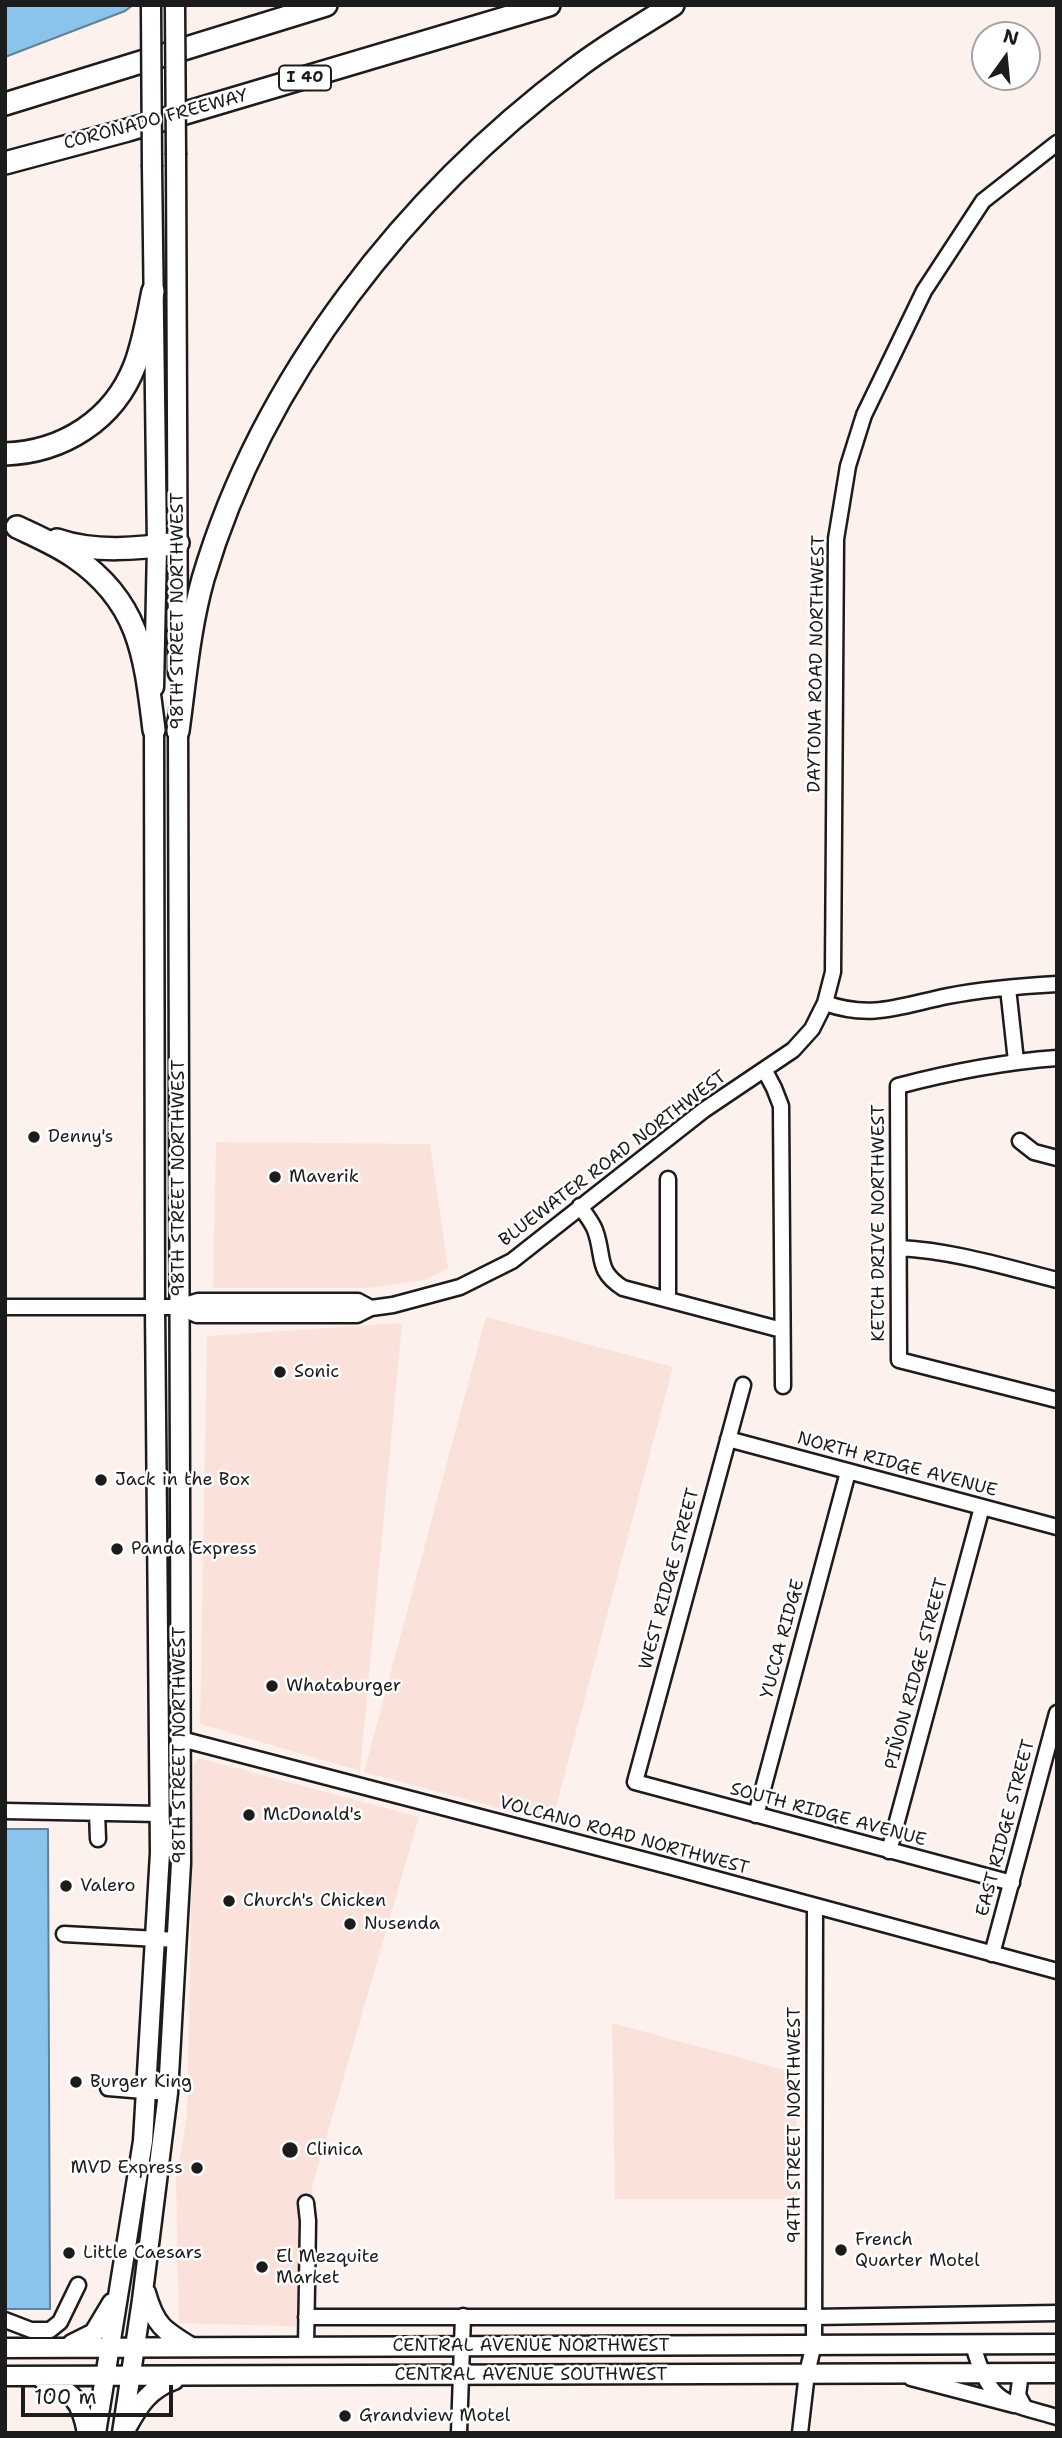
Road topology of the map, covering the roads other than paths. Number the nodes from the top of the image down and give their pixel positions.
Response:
1 (326, 5) edge
2 (549, 5) edge
3 (673, 5) edge
4 (151, 6) edge
5 (175, 6) edge
6 (5, 104) edge
7 (1057, 143) edge
8 (59, 147) junction
9 (5, 163) edge
10 (5, 174) edge
11 (153, 291) junction
12 (5, 454) edge
13 (11, 525) edge
14 (167, 545) junction
15 (154, 730) junction
16 (178, 731) junction
17 (1057, 984) edge
18 (1008, 988) junction
19 (825, 1003) junction
20 (1057, 1058) edge
21 (1016, 1061) junction
22 (765, 1071) junction
23 (1020, 1142) dead end
24 (1057, 1158) edge
25 (668, 1180) dead end
26 (580, 1206) junction
27 (900, 1248) junction
28 (1057, 1280) edge
29 (668, 1300) junction
30 (5, 1307) edge
31 (155, 1307) junction
32 (178, 1307) junction
33 (782, 1330) junction
34 (743, 1385) dead end
35 (783, 1387) dead end
36 (1057, 1401) edge
37 (728, 1439) junction
38 (848, 1472) junction
39 (982, 1507) junction
40 (1057, 1527) edge
41 (157, 1660) junction
42 (1057, 1713) edge
43 (181, 1739) junction
44 (160, 1770) junction
45 (635, 1782) joint
46 (5, 1811) edge
47 (97, 1813) junction
48 (160, 1814) junction
49 (756, 1815) junction
50 (98, 1839) dead end
51 (174, 1850) junction
52 (889, 1851) junction
53 (1012, 1883) junction
54 (815, 1906) junction
55 (64, 1934) dead end
56 (156, 1939) junction
57 (177, 1940) junction
58 (992, 1954) junction
59 (1057, 1971) edge
60 (108, 2088) dead end
61 (148, 2090) junction
62 (168, 2093) junction
63 (306, 2203) dead end
64 (78, 2285) dead end
65 (144, 2286) junction
66 (120, 2288) junction
67 (1057, 2313) edge
68 (463, 2316) junction
69 (814, 2316) junction
70 (306, 2317) junction
71 (5, 2320) edge
72 (814, 2344) junction
73 (1057, 2344) edge
74 (973, 2345) junction
75 (463, 2346) junction
76 (109, 2347) junction
77 (134, 2347) junction
78 (192, 2347) junction
79 (306, 2347) junction
80 (5, 2348) edge
81 (64, 2348) junction
82 (807, 2373) junction
83 (981, 2373) junction
84 (1021, 2373) junction
85 (1057, 2373) edge
86 (896, 2374) junction
87 (461, 2375) junction
88 (5, 2376) edge
89 (35, 2376) junction
90 (105, 2377) junction
91 (130, 2377) junction
92 (181, 2377) junction
93 (1020, 2407) junction
94 (1057, 2417) edge
95 (87, 2433) edge
96 (96, 2433) edge
97 (123, 2433) edge
98 (459, 2433) edge
99 (800, 2433) edge

1 - 6 highway
2 - 8 highway, CORONADO FREEWAY / I 40
3 - 16 highway
4 - 11 main road, 98TH STREET NORTHWEST, bridge
5 - 14 main road, 98TH STREET NORTHWEST, bridge
7 - 19 street, DAYTONA ROAD NORTHWEST
8 - 9 highway, CORONADO FREEWAY / I 40
8 - 10 highway
11 - 12 highway
11 - 14 main road, 98TH STREET NORTHWEST
13 - 14 highway
13 - 15 highway
14 - 15 main road, 98TH STREET NORTHWEST
14 - 16 main road, 98TH STREET NORTHWEST
15 - 31 main road, 98TH STREET NORTHWEST
16 - 32 main road, 98TH STREET NORTHWEST
17 - 18 street
18 - 19 street
18 - 21 street
19 - 22 street, BLUEWATER ROAD NORTHWEST
20 - 21 street
21 - 27 street, KETCH DRIVE NORTHWEST
22 - 26 street, BLUEWATER ROAD NORTHWEST
22 - 33 street
23 - 24 street
25 - 29 street
26 - 29 street
26 - 32 street, BLUEWATER ROAD NORTHWEST
27 - 28 street
27 - 36 street, KETCH DRIVE NORTHWEST
29 - 33 street
30 - 31 street, BLUEWATER ROAD NORTHWEST
31 - 32 street, BLUEWATER ROAD NORTHWEST
31 - 41 main road, 98TH STREET NORTHWEST
32 - 43 main road, 98TH STREET NORTHWEST
33 - 35 street
34 - 37 street, WEST RIDGE STREET
37 - 38 street, NORTH RIDGE AVENUE
37 - 45 street, WEST RIDGE STREET
38 - 39 street, NORTH RIDGE AVENUE
38 - 49 street, YUCCA RIDGE
39 - 40 street, NORTH RIDGE AVENUE
39 - 52 street, PIÑON RIDGE STREET
41 - 43 main road
41 - 44 main road, 98TH STREET NORTHWEST
42 - 53 street, EAST RIDGE STREET
43 - 51 main road, 98TH STREET NORTHWEST
43 - 54 street, VOLCANO ROAD NORTHWEST
44 - 48 main road, 98TH STREET NORTHWEST
44 - 51 main road
45 - 49 street, SOUTH RIDGE AVENUE
46 - 47 street
47 - 48 street
47 - 50 street
48 - 51 street
48 - 56 main road, 98TH STREET NORTHWEST
49 - 52 street, SOUTH RIDGE AVENUE
51 - 57 main road, 98TH STREET NORTHWEST
52 - 53 street, SOUTH RIDGE AVENUE
53 - 58 street, EAST RIDGE STREET
54 - 58 street, VOLCANO ROAD NORTHWEST
54 - 69 street, 94TH STREET NORTHWEST
55 - 56 street
56 - 57 street
56 - 61 main road, 98TH STREET NORTHWEST
57 - 62 main road, 98TH STREET NORTHWEST
58 - 59 street, VOLCANO ROAD NORTHWEST
60 - 61 street
61 - 62 street
61 - 66 main road, 98TH STREET NORTHWEST
62 - 65 main road, 98TH STREET NORTHWEST
63 - 70 street
64 - 71 street
65 - 77 main road, 98TH STREET NORTHWEST
65 - 78 main road
66 - 76 main road, 98TH STREET NORTHWEST
66 - 81 main road
67 - 69 street, CENTRAL AVENUE NORTHWEST
68 - 69 street, CENTRAL AVENUE NORTHWEST
68 - 70 street, CENTRAL AVENUE NORTHWEST
68 - 75 street
69 - 72 street, 94TH STREET NORTHWEST
70 - 79 street
72 - 74 main road, CENTRAL AVENUE NORTHWEST
72 - 75 main road, CENTRAL AVENUE NORTHWEST
72 - 82 street, 94TH STREET NORTHWEST
73 - 74 main road, CENTRAL AVENUE NORTHWEST
74 - 83 street
75 - 79 main road, CENTRAL AVENUE NORTHWEST
75 - 87 street
76 - 77 main road, CENTRAL AVENUE NORTHWEST
76 - 81 main road, CENTRAL AVENUE NORTHWEST
76 - 90 main road, 98TH STREET NORTHWEST
77 - 78 main road, CENTRAL AVENUE NORTHWEST
77 - 91 main road, 98TH STREET NORTHWEST
78 - 79 main road, CENTRAL AVENUE NORTHWEST
80 - 81 main road, CENTRAL AVENUE NORTHWEST
82 - 86 main road, CENTRAL AVENUE SOUTHWEST
82 - 87 main road, CENTRAL AVENUE SOUTHWEST
82 - 99 street, 94TH STREET NORTHWEST
83 - 84 main road, CENTRAL AVENUE SOUTHWEST
83 - 86 main road, CENTRAL AVENUE SOUTHWEST
83 - 93 street
84 - 85 main road, CENTRAL AVENUE SOUTHWEST
84 - 93 street
86 - 93 street
87 - 92 main road, CENTRAL AVENUE SOUTHWEST
87 - 98 street
88 - 89 main road, CENTRAL AVENUE SOUTHWEST
89 - 90 main road, CENTRAL AVENUE SOUTHWEST
89 - 95 main road
90 - 91 main road, CENTRAL AVENUE SOUTHWEST
90 - 96 main road, 98TH STREET NORTHWEST
91 - 92 main road, CENTRAL AVENUE SOUTHWEST
91 - 97 main road, 98TH STREET NORTHWEST
92 - 97 main road
93 - 94 street

